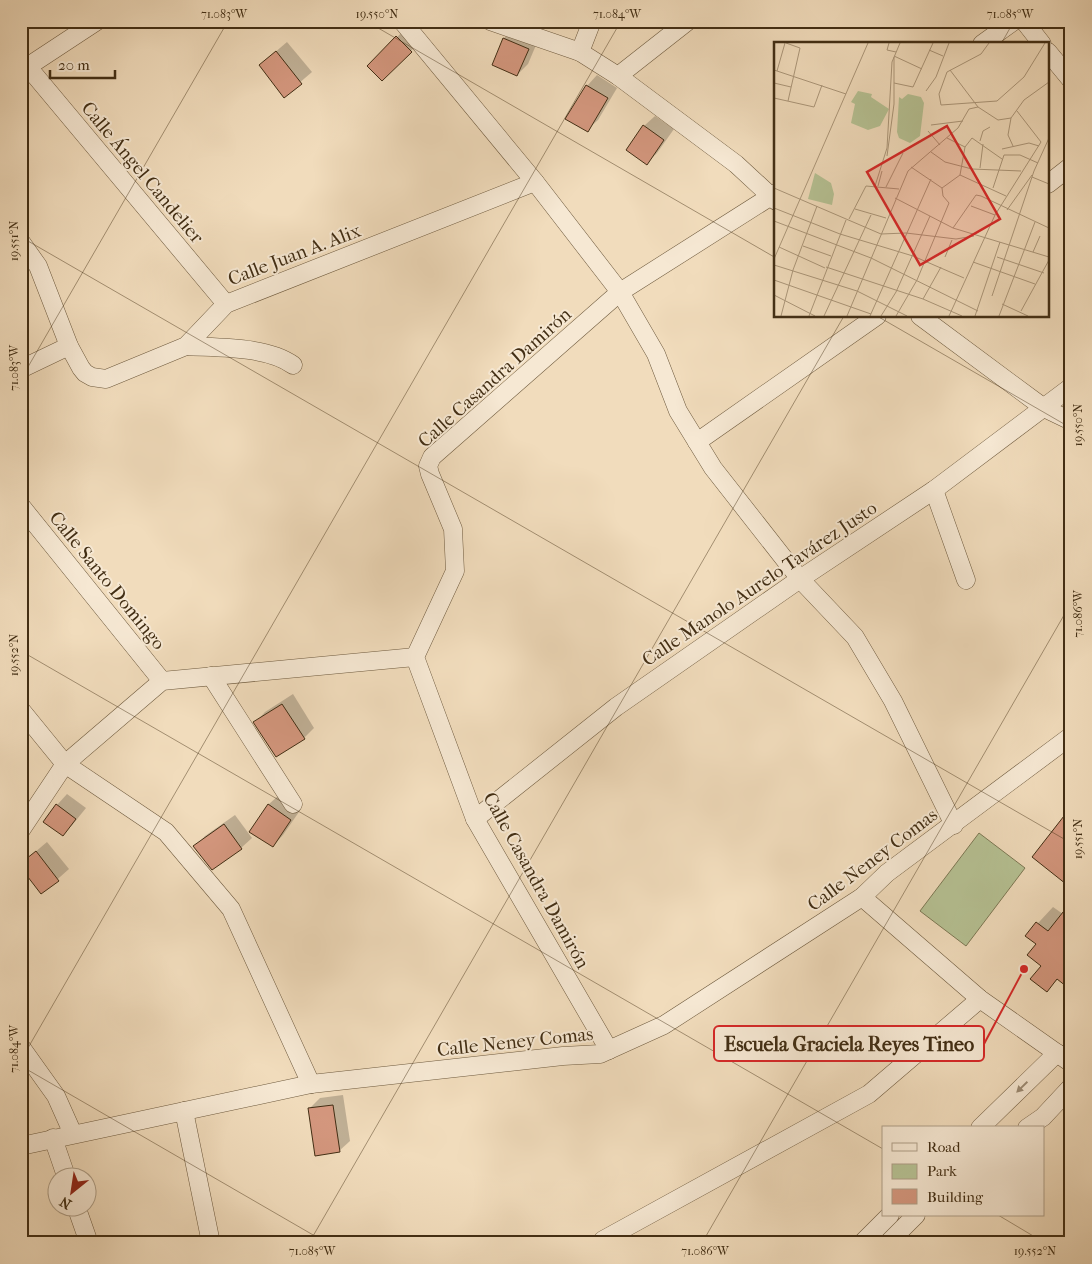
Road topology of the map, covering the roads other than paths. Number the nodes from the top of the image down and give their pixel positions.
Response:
1 (97, 21) edge
2 (402, 21) edge
3 (490, 21) edge
4 (592, 21) edge
5 (688, 21) edge
6 (1014, 21) edge
7 (1024, 21) edge
8 (985, 42) edge
9 (1040, 42) edge
10 (580, 52) junction
11 (1050, 54) edge
12 (25, 69) edge
13 (618, 76) junction
14 (1071, 80) edge
15 (1071, 166) edge
16 (535, 182) junction
17 (1050, 182) edge
18 (774, 197) edge
19 (21, 242) edge
20 (620, 292) junction
21 (226, 304) junction
22 (874, 318) edge
23 (923, 318) edge
24 (69, 346) junction
25 (186, 346) junction
26 (293, 365) dead end
27 (21, 369) edge
28 (1071, 388) edge
29 (1044, 408) junction
30 (1071, 421) edge
31 (697, 442) junction
32 (934, 490) junction
33 (21, 506) edge
34 (800, 579) junction
35 (966, 580) dead end
36 (415, 657) junction
37 (210, 676) junction
38 (162, 681) junction
39 (21, 710) edge
40 (1071, 736) edge
41 (65, 764) junction
42 (293, 804) dead end
43 (475, 819) junction
44 (954, 825) junction
45 (21, 830) edge
46 (862, 897) junction
47 (980, 999) junction
48 (21, 1047) edge
49 (609, 1050) junction
50 (1064, 1058) edge
51 (311, 1084) junction
52 (1071, 1087) edge
53 (184, 1111) junction
54 (982, 1126) edge
55 (1030, 1126) edge
56 (73, 1134) junction
57 (53, 1138) junction
58 (21, 1146) edge
59 (63, 1166) edge
60 (80, 1216) edge
61 (889, 1216) edge
62 (915, 1216) edge
63 (604, 1240) dead end
64 (89, 1243) edge
65 (211, 1243) edge
66 (862, 1243) edge
67 (888, 1243) edge

1 - 12 street
2 - 16 street
3 - 10 street
4 - 10 street
5 - 13 street
6 - 8 street
7 - 9 street
10 - 13 street
11 - 14 street
12 - 21 street, Calle Ángel Candelier
13 - 18 street
15 - 17 street
16 - 20 street
16 - 21 street, Calle Juan A. Alix
18 - 20 street, Calle Casandra Damirón
19 - 24 street, Calle Juan A. Alix
20 - 31 street
20 - 36 street, Calle Casandra Damirón
21 - 25 street, Calle Juan A. Alix
22 - 31 street
23 - 29 street
24 - 25 street, Calle Juan A. Alix
24 - 27 street
25 - 26 street
28 - 29 street, Calle Manolo Aurelo Tavárez Justo
29 - 30 street
29 - 32 street, Calle Manolo Aurelo Tavárez Justo
31 - 34 street
32 - 34 street, Calle Manolo Aurelo Tavárez Justo
32 - 35 street
33 - 38 street, Calle Santo Domingo
34 - 43 street, Calle Manolo Aurelo Tavárez Justo
34 - 44 street
36 - 37 street
36 - 43 street, Calle Casandra Damirón
37 - 38 street
37 - 42 street
38 - 41 street
39 - 41 street
40 - 44 street, Calle Neney Comas
41 - 45 street
41 - 51 street
43 - 49 street, Calle Casandra Damirón
44 - 46 street, Calle Neney Comas
46 - 47 street
46 - 49 street, Calle Neney Comas
47 - 50 street
47 - 63 street
48 - 56 street
49 - 51 street, Calle Neney Comas
50 -> 54 street
51 - 53 street, Calle Neney Comas
52 - 55 street
53 - 56 street, Calle Neney Comas
53 - 65 street
56 - 57 street, Calle Neney Comas
57 - 58 street, Calle Neney Comas
57 - 59 street
60 - 64 street
61 - 66 street
62 - 67 street

